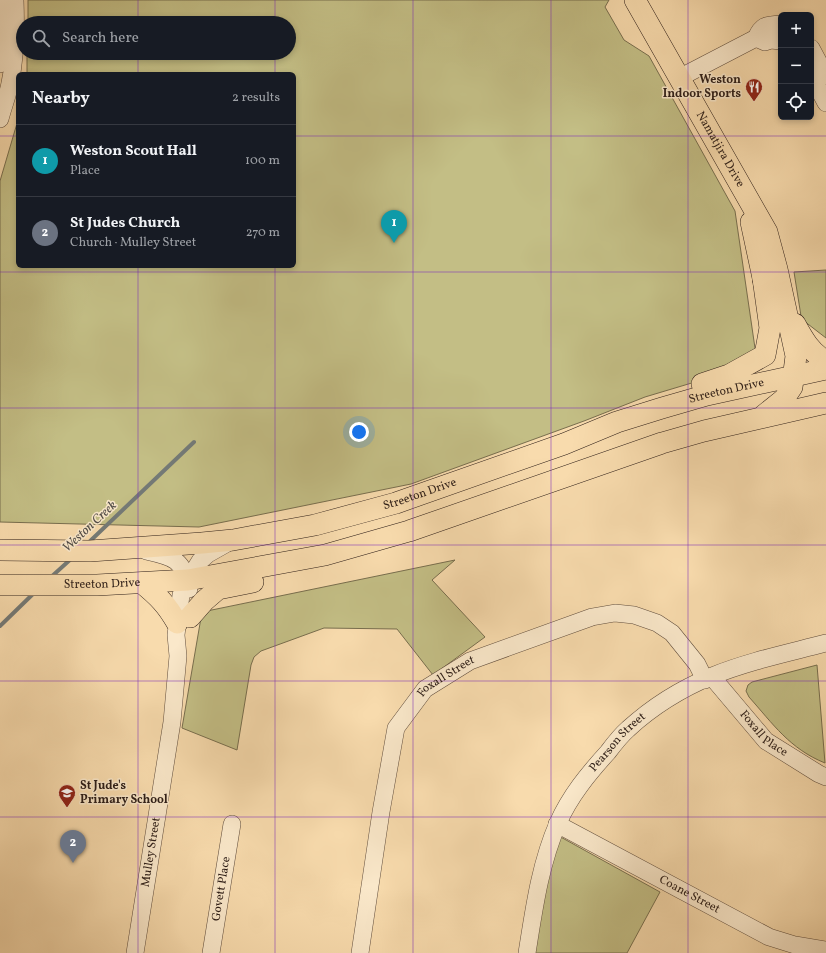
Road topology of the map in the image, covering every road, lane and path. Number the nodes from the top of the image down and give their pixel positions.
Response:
1 (15, 0) edge
2 (635, 0) edge
3 (0, 1) edge
4 (772, 33) edge
5 (814, 54) edge
6 (0, 64) edge
7 (826, 76) edge
8 (679, 78) junction
9 (5, 81) edge
10 (814, 81) edge
11 (826, 103) edge
12 (0, 119) edge
13 (770, 274) junction
14 (826, 361) edge
15 (826, 369) edge
16 (794, 375) junction
17 (826, 395) edge
18 (826, 403) edge
19 (760, 418) junction
20 (617, 422) junction
21 (234, 540) junction
22 (133, 549) junction
23 (0, 550) edge
24 (325, 556) junction
25 (188, 580) junction
26 (142, 583) junction
27 (0, 584) edge
28 (184, 620) junction
29 (826, 643) edge
30 (709, 678) junction
31 (826, 777) edge
32 (232, 824) dead end
33 (557, 824) junction
34 (826, 950) edge
35 (135, 953) edge
36 (211, 953) edge
37 (360, 953) edge
38 (527, 953) edge

1 - 9 street
2 - 8 main road, Namatjira Drive
3 - 6 street
4 - 8 street
5 - 7 street
8 - 13 main road, Namatjira Drive
9 - 12 street
10 - 11 street
13 - 14 main road
13 - 16 main road, Namatjira Drive
13 - 20 main road
15 - 16 main road, Streeton Drive
16 - 17 main road
16 - 19 main road, Namatjira Drive
16 - 20 main road, Streeton Drive
18 - 19 main road, Streeton Drive
19 - 24 main road, Streeton Drive
20 - 21 main road, Streeton Drive
21 - 22 main road, Streeton Drive
21 - 25 street, Mulley Street
22 - 23 main road, Streeton Drive
22 - 25 street
24 - 25 main road, Streeton Drive
24 - 28 main road
25 - 26 main road, Streeton Drive
25 - 28 street, Mulley Street
26 - 27 main road, Streeton Drive
26 - 28 main road
28 - 35 street, Mulley Street
29 - 30 street, Pearson Street
30 - 31 street, Foxall Place
30 - 33 street, Pearson Street
30 - 37 street, Foxall Street
32 - 36 street, Govett Place
33 - 34 street, Coane Street
33 - 38 street, Pearson Street

